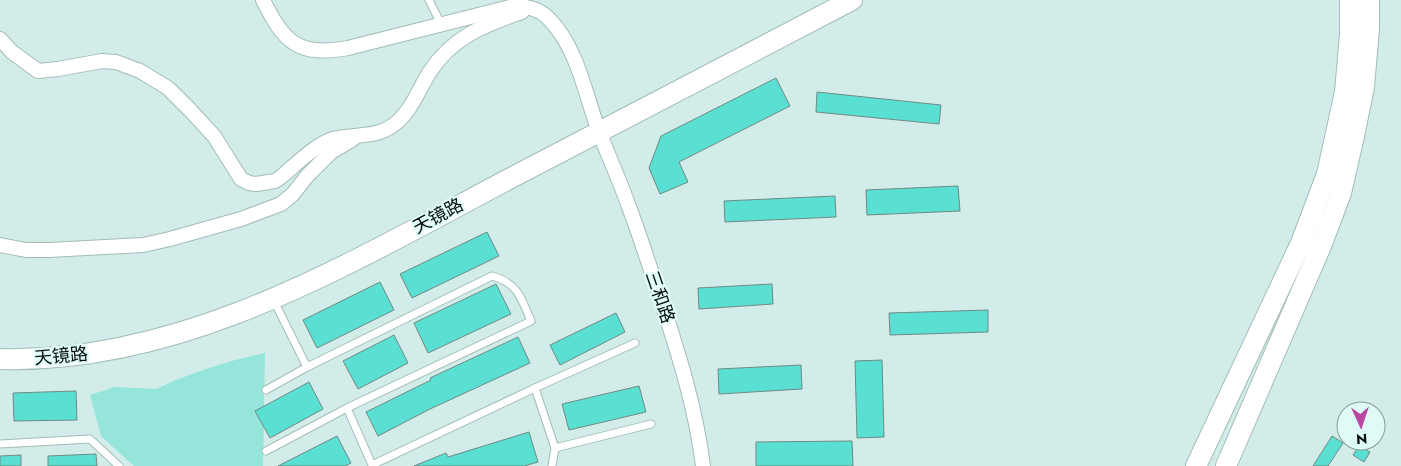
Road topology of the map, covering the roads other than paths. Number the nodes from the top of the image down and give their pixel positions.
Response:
1 (263, 0) edge
2 (428, 0) edge
3 (852, 0) edge
4 (1350, 0) edge
5 (1369, 0) edge
6 (526, 4) edge
7 (441, 24) junction
8 (0, 39) edge
9 (600, 132) junction
10 (358, 136) junction
11 (0, 245) edge
12 (272, 298) junction
13 (635, 343) dead end
14 (0, 359) edge
15 (307, 368) junction
16 (535, 388) junction
17 (266, 390) dead end
18 (347, 408) junction
19 (650, 424) dead end
20 (0, 444) edge
21 (556, 448) junction
22 (266, 451) dead end
23 (119, 466) edge
24 (372, 466) edge
25 (552, 466) edge
26 (703, 466) edge
27 (1196, 466) edge
28 (1226, 466) edge

1 - 7 street
2 - 7 lane
3 - 9 street, 天镜路
4 - 27 street
5 - 28 street
6 - 7 street
6 - 9 street, 三和路
6 - 10 street
8 - 10 street
9 - 12 street, 天镜路
9 - 26 street, 三和路
10 - 11 street
12 - 14 street, 天镜路
12 - 15 lane
13 - 16 lane
15 - 17 lane
15 - 18 lane
16 - 21 lane
16 - 24 lane
18 - 22 lane
18 - 24 lane
19 - 21 lane
20 - 23 lane
21 - 25 lane

